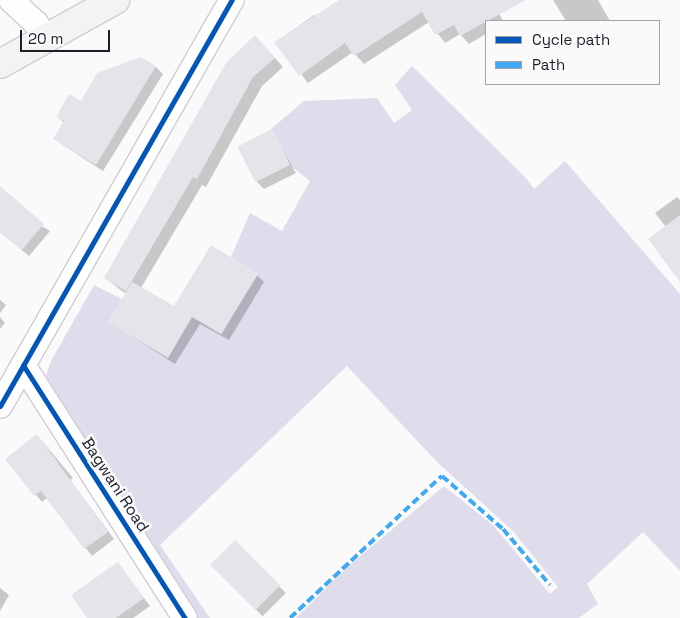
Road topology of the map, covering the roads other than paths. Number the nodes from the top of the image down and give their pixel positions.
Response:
1 (10, 0) edge
2 (115, 0) edge
3 (232, 0) edge
4 (45, 38) junction
5 (0, 64) edge
6 (23, 365) junction
7 (0, 406) edge
8 (185, 618) edge

1 - 4 street
2 - 4 main road
3 - 6 street
4 - 5 main road
6 - 7 street
6 - 8 street, Bagwani Road

